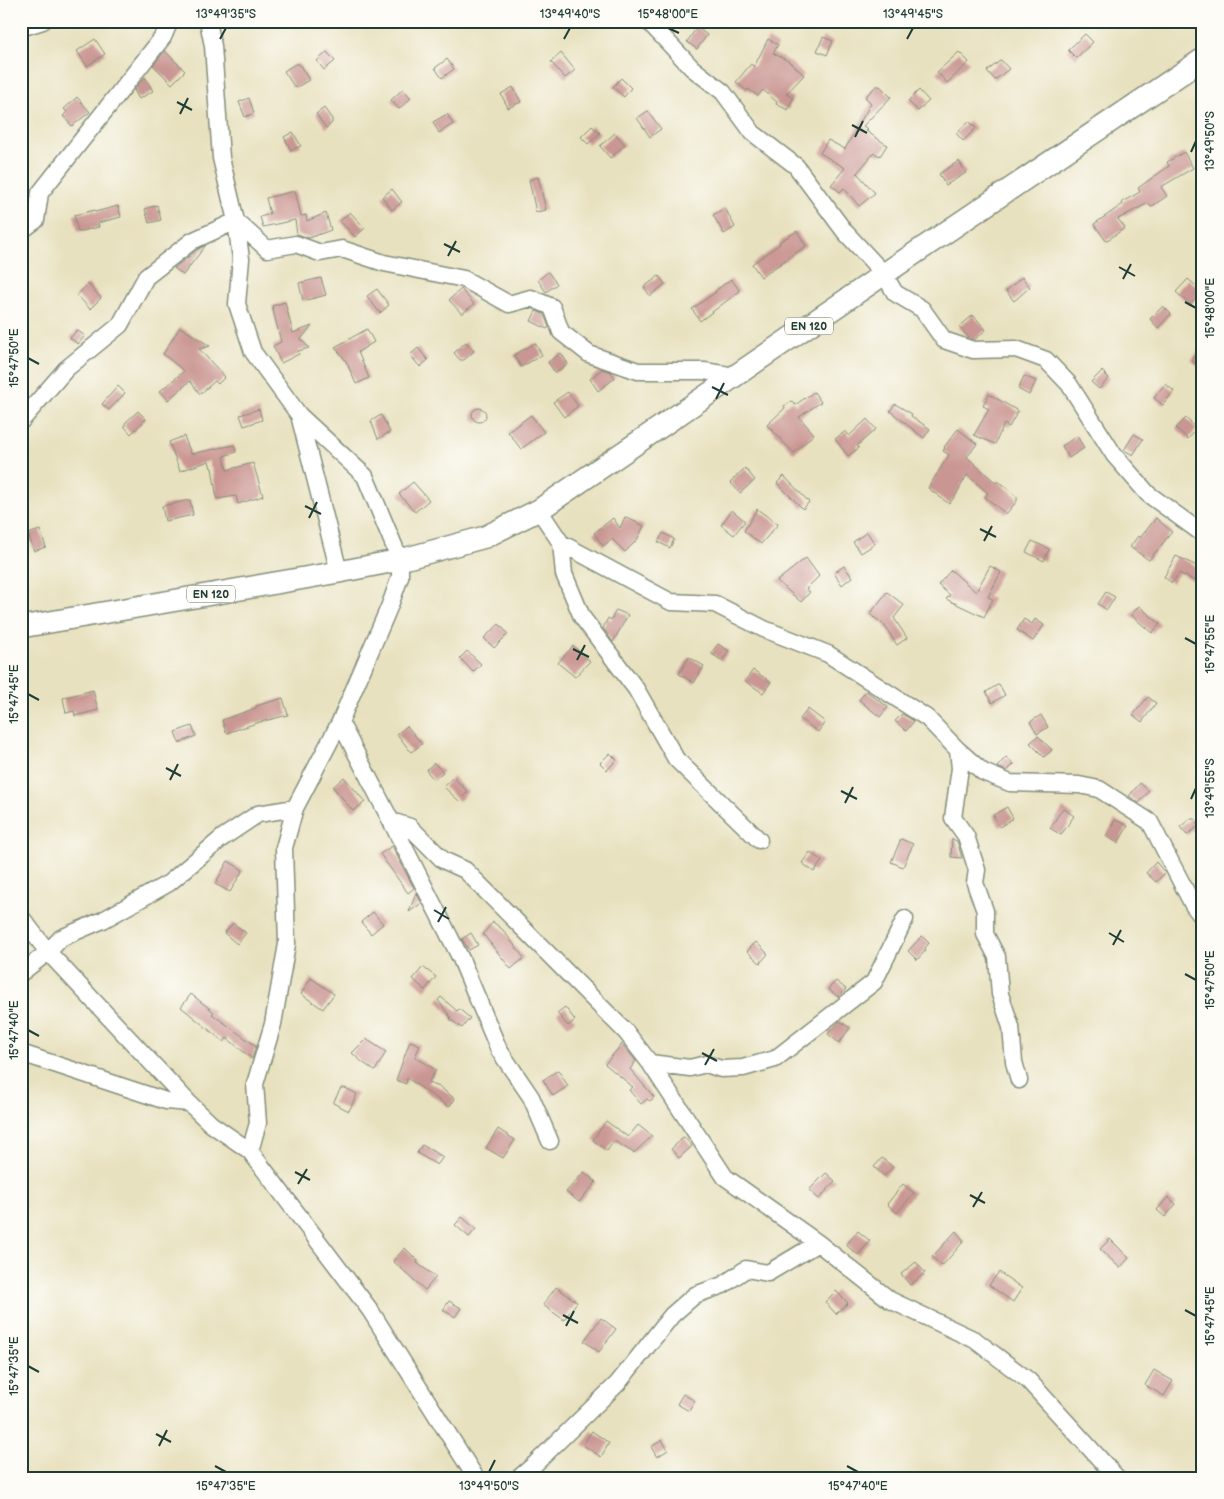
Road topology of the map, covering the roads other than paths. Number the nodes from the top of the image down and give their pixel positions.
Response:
1 (42, 21) edge
2 (170, 21) edge
3 (208, 21) edge
4 (648, 21) edge
5 (21, 28) edge
6 (1203, 59) edge
7 (236, 222) junction
8 (21, 231) edge
9 (884, 274) junction
10 (735, 376) junction
11 (299, 415) junction
12 (21, 421) edge
13 (539, 510) junction
14 (1203, 534) edge
15 (561, 543) junction
16 (400, 560) junction
17 (339, 572) junction
18 (21, 627) edge
19 (340, 722) junction
20 (958, 750) junction
21 (295, 808) junction
22 (392, 821) junction
23 (760, 840) dead end
24 (21, 917) edge
25 (1203, 918) edge
26 (905, 919) dead end
27 (48, 952) junction
28 (21, 973) edge
29 (21, 1053) edge
30 (650, 1063) junction
31 (1019, 1080) dead end
32 (189, 1103) junction
33 (550, 1141) dead end
34 (250, 1151) junction
35 (818, 1243) junction
36 (476, 1478) edge
37 (519, 1478) edge
38 (1116, 1478) edge

1 - 5 street
2 - 8 street
3 - 7 street
4 - 9 street
6 - 9 main road, EN 120
7 - 10 street
7 - 11 street
7 - 12 street
9 - 10 main road, EN 120
9 - 14 street
10 - 13 main road, EN 120
11 - 16 street
11 - 17 street
13 - 15 street
13 - 16 main road, EN 120
15 - 20 street
15 - 23 street
16 - 17 main road, EN 120
16 - 19 street
17 - 18 main road, EN 120
19 - 21 street
19 - 22 street
20 - 25 street
20 - 31 street
21 - 27 street
21 - 34 street
22 - 30 street
22 - 33 street
24 - 27 street
26 - 30 street
27 - 28 street
27 - 32 street
29 - 32 street
30 - 35 street
32 - 34 street
34 - 36 street
35 - 37 street
35 - 38 street

